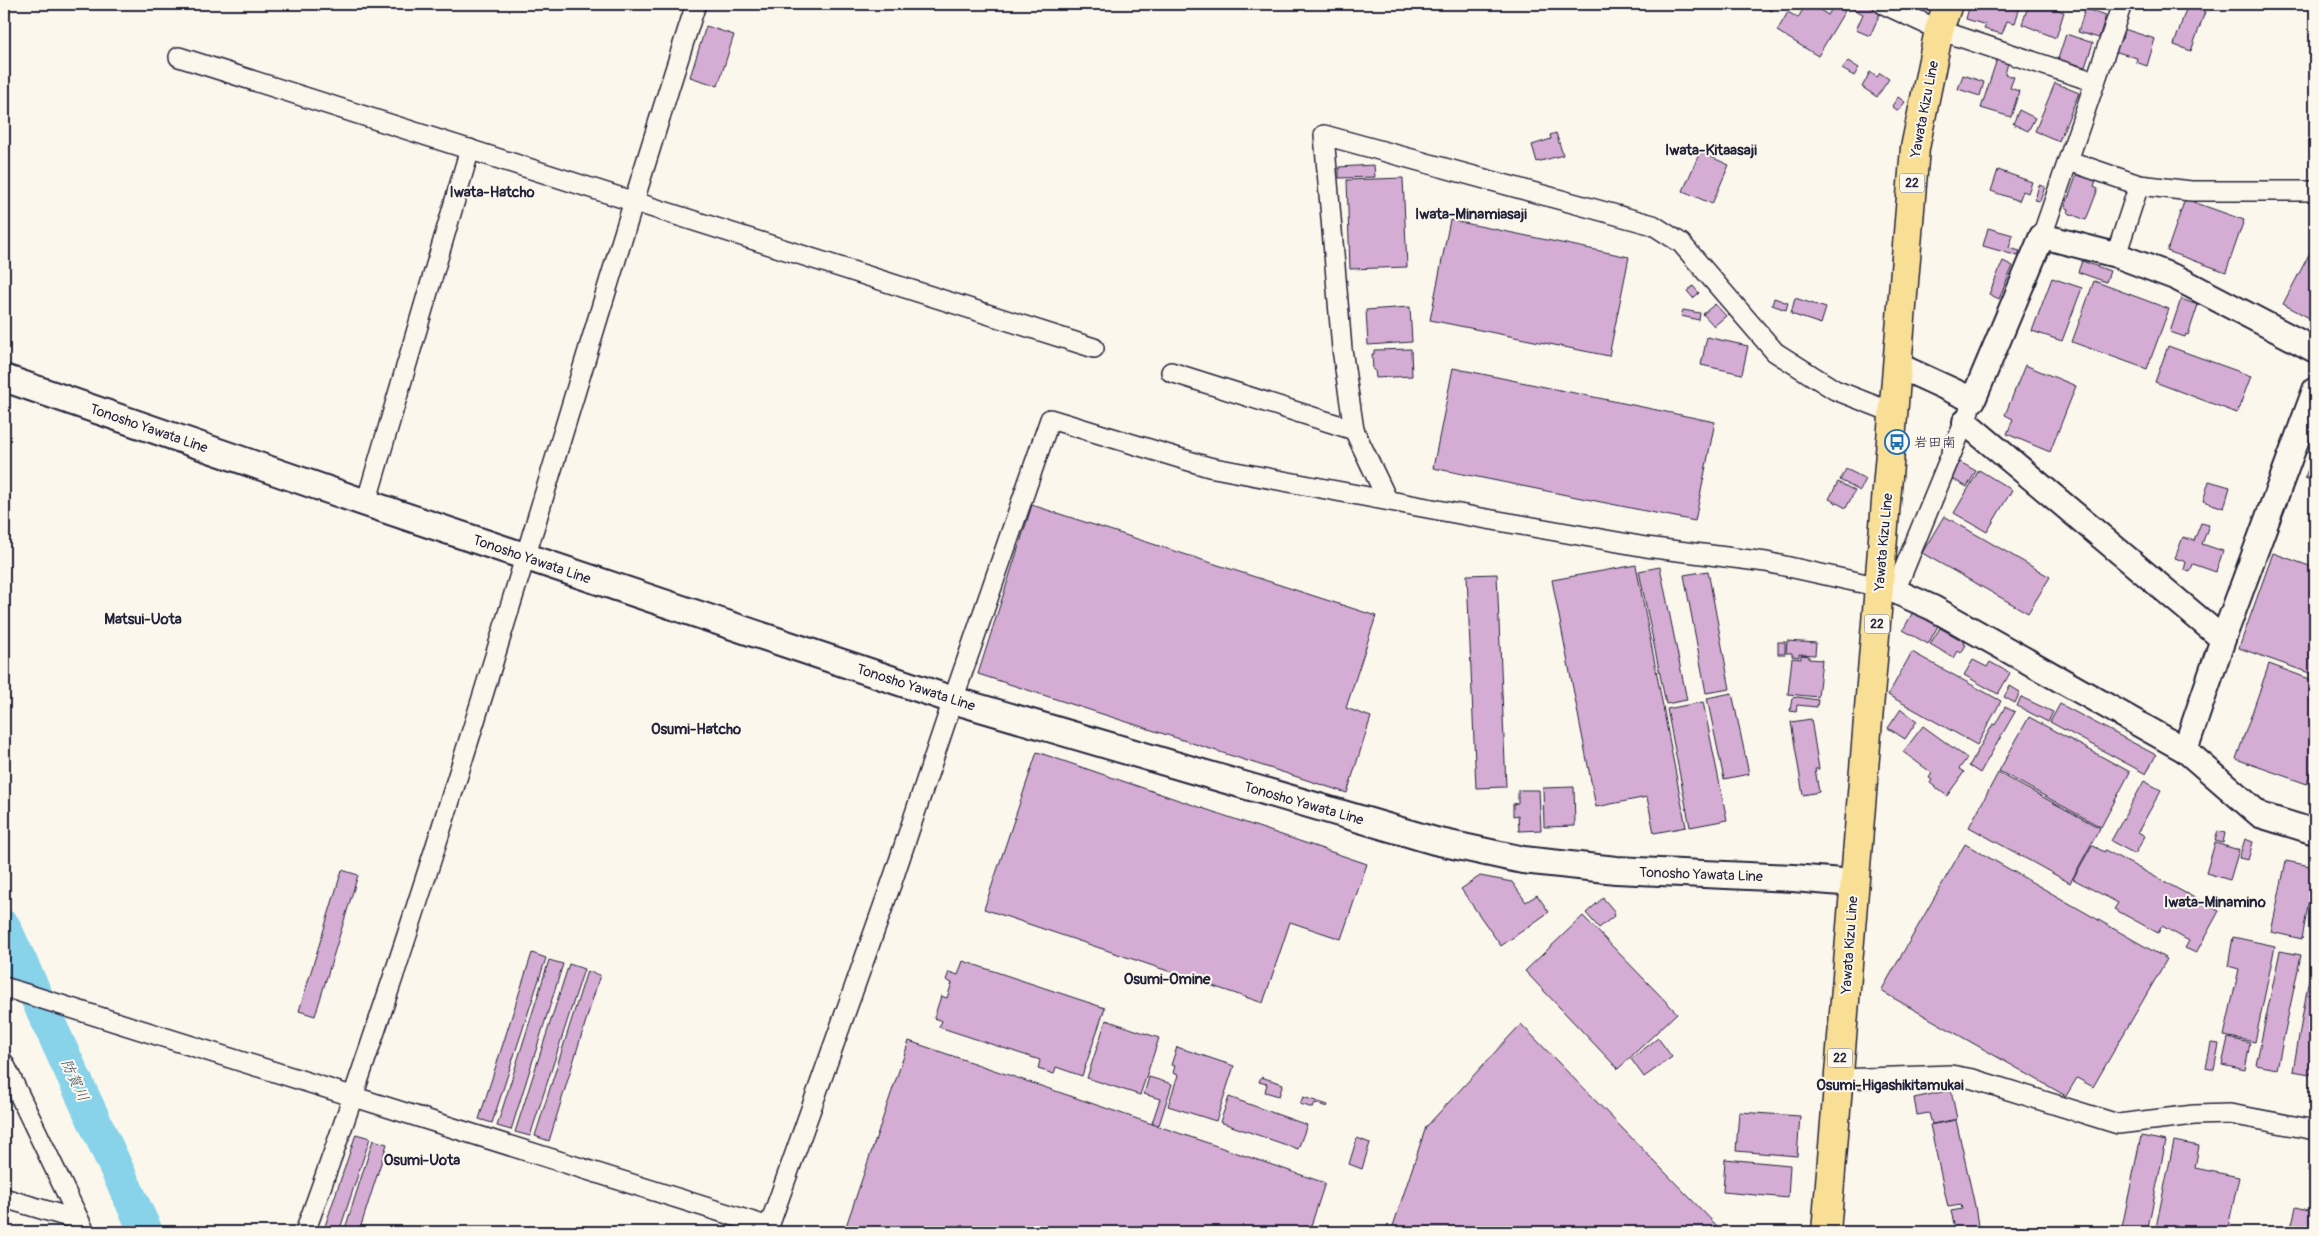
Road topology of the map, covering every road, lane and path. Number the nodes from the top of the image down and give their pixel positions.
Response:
1 (696, 4) edge
2 (1883, 4) edge
3 (1948, 4) edge
4 (2122, 4) edge
5 (1939, 30) junction
6 (179, 57) dead end
7 (2095, 82) junction
8 (470, 149) junction
9 (2069, 161) junction
10 (2139, 185) junction
11 (2315, 191) edge
12 (632, 201) junction
13 (2042, 236) junction
14 (2116, 255) junction
15 (1094, 348) dead end
16 (2315, 350) edge
17 (1897, 365) junction
18 (1171, 372) dead end
19 (4, 378) edge
20 (2315, 390) edge
21 (1969, 411) junction
22 (1894, 413) junction
23 (1354, 430) junction
24 (1387, 499) junction
25 (366, 503) junction
26 (526, 557) junction
27 (1888, 589) junction
28 (2224, 639) junction
29 (953, 700) junction
30 (2185, 750) junction
31 (2315, 832) edge
32 (1854, 883) junction
33 (5, 987) edge
34 (4, 1063) edge
35 (1838, 1080) junction
36 (354, 1097) junction
37 (2315, 1130) edge
38 (4, 1198) edge
39 (81, 1226) edge
40 (768, 1230) edge
41 (305, 1232) edge
42 (1826, 1232) edge

1 - 12 street
2 - 5 street
3 - 5 main road, Yawata Kizu Line / 22
4 - 7 street
5 - 7 street
5 - 17 main road, Yawata Kizu Line / 22
6 - 8 street
7 - 9 street
8 - 12 street
8 - 25 street
9 - 10 street
9 - 13 street
10 - 11 street
10 - 14 street
12 - 15 street
12 - 26 street
13 - 14 street
13 - 21 street
14 - 16 street
17 - 21 street
17 - 22 main road, Yawata Kizu Line / 22
18 - 23 street
19 - 25 main road, Tonosho Yawata Line
20 - 28 street
21 - 27 street
21 - 28 street
22 - 23 street
22 - 27 main road, Yawata Kizu Line / 22
23 - 24 street
24 - 27 street
24 - 29 street
25 - 26 main road, Tonosho Yawata Line
26 - 29 main road, Tonosho Yawata Line
26 - 36 street
27 - 30 street
27 - 32 main road, Yawata Kizu Line / 22
28 - 30 street
29 - 32 main road, Tonosho Yawata Line
29 - 40 street
30 - 31 street
32 - 35 main road, Yawata Kizu Line / 22
33 - 36 street
34 - 39 street
35 - 37 street
35 - 42 main road, Yawata Kizu Line / 22
36 - 40 street
36 - 41 street
38 - 39 street

